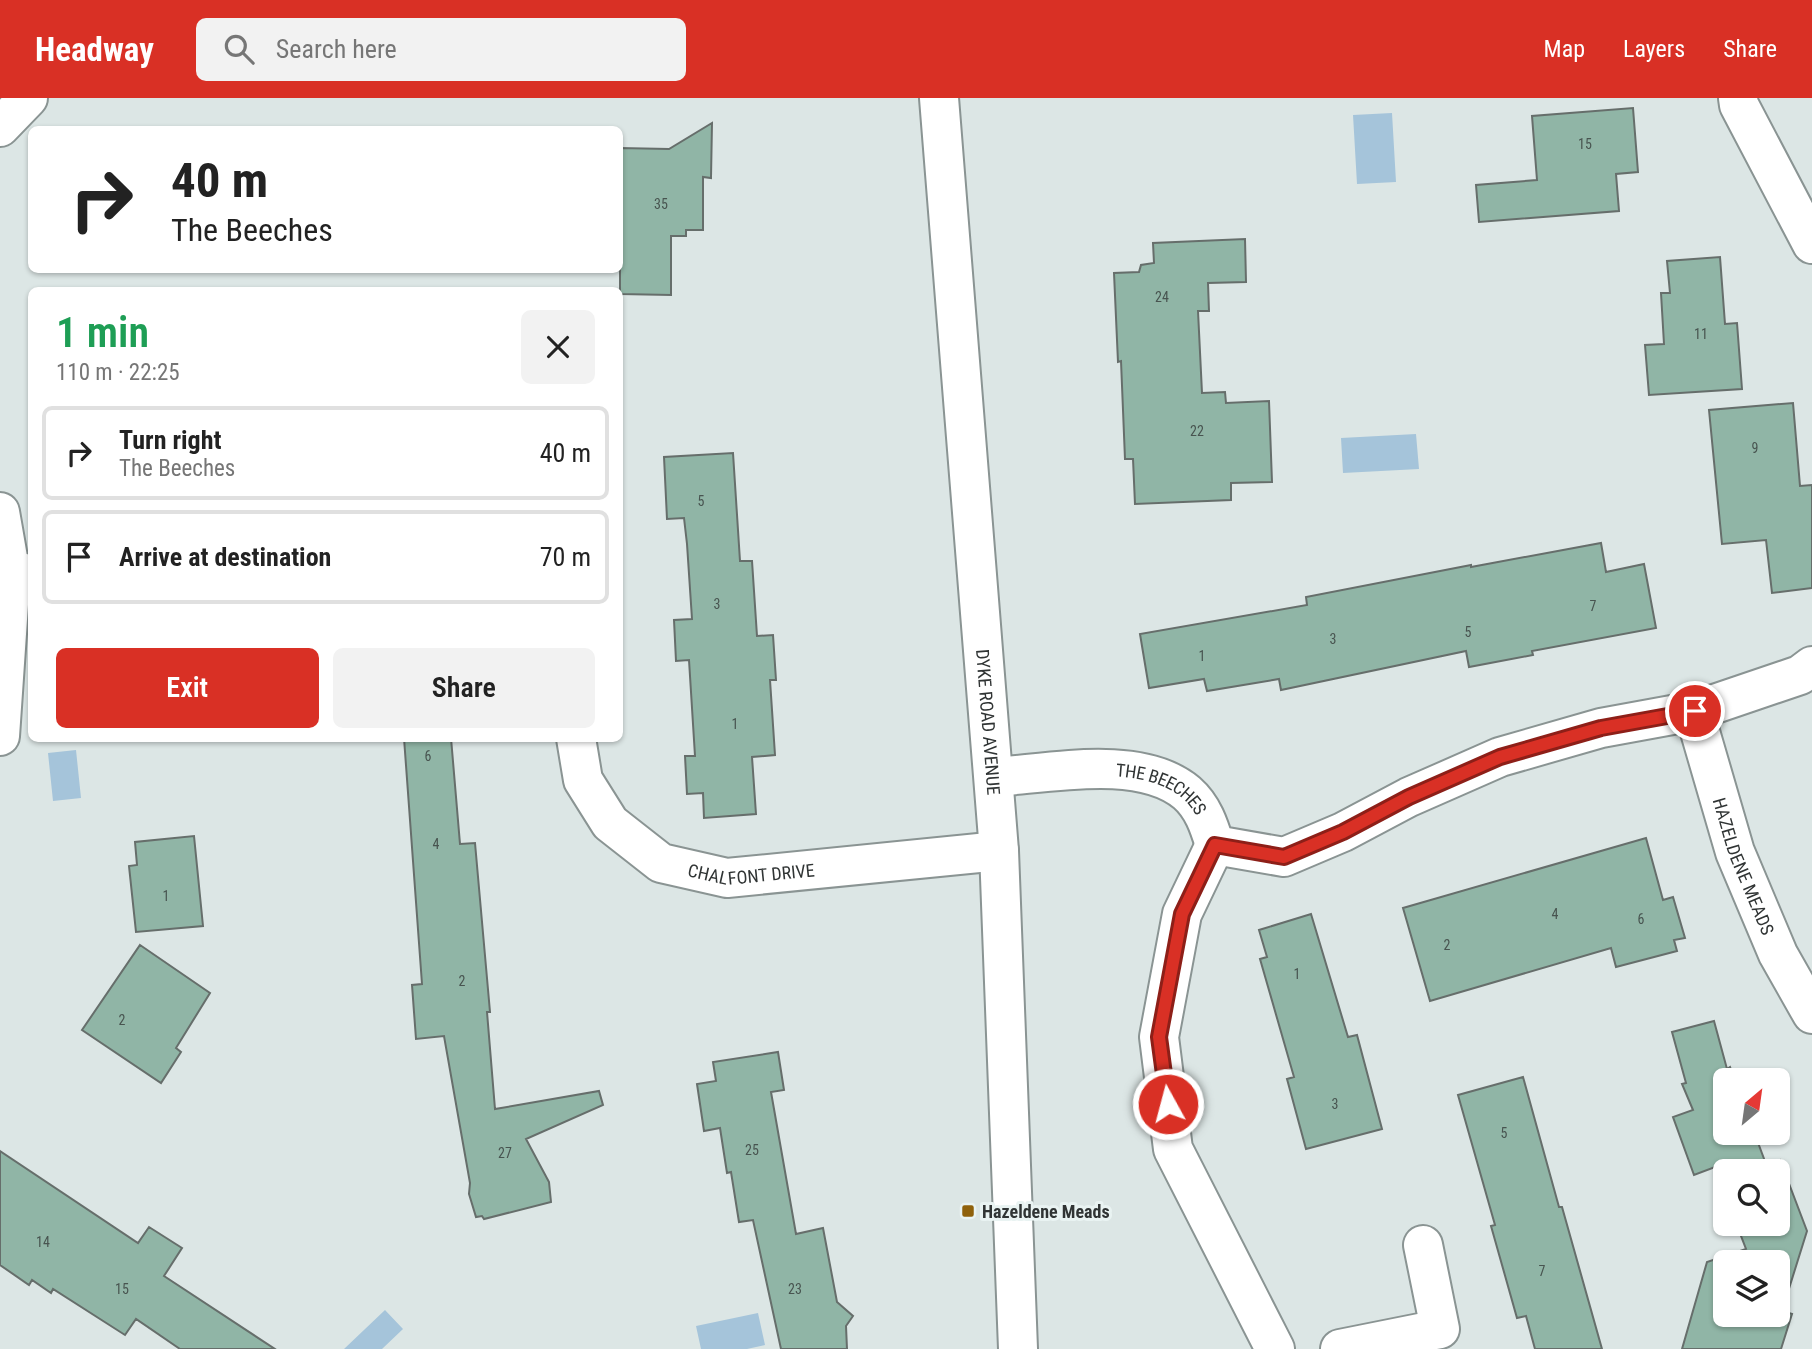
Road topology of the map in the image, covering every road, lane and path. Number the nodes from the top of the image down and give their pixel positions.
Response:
1 (28, 98) edge
2 (939, 98) edge
3 (1738, 98) edge
4 (0, 127) edge
5 (1812, 244) edge
6 (0, 512) edge
7 (21, 574) edge
8 (1812, 666) edge
9 (1695, 711) junction
10 (0, 736) edge
11 (577, 742) edge
12 (994, 777) junction
13 (1215, 845) junction
14 (999, 851) junction
15 (1812, 1014) edge
16 (1423, 1245) dead end
17 (1018, 1349) edge
18 (1275, 1349) edge
19 (1340, 1349) edge

1 - 4 street
2 - 12 street, DYKE ROAD AVENUE
3 - 5 street
6 - 7 street
7 - 10 street
8 - 9 street, THE BEECHES
9 - 13 street, THE BEECHES
9 - 15 street, HAZELDENE MEADS
11 - 14 street, CHALFONT DRIVE
12 - 13 street, THE BEECHES
12 - 14 street, DYKE ROAD AVENUE
13 - 18 street
14 - 17 street, DYKE ROAD AVENUE
16 - 19 street

